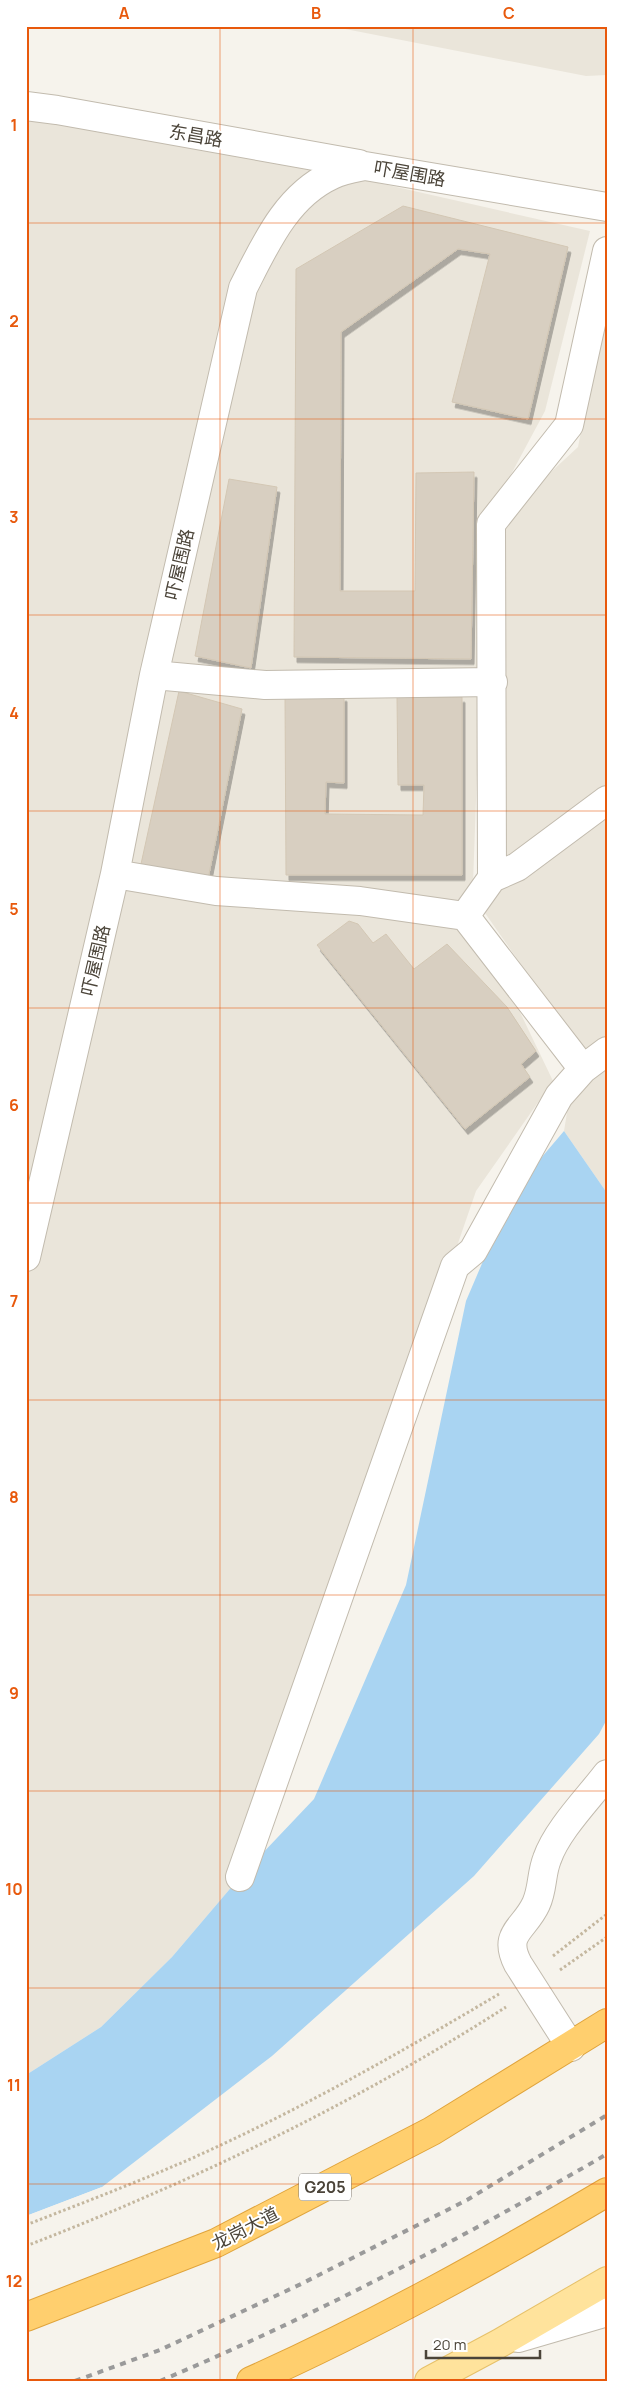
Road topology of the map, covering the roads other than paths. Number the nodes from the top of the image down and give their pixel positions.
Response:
1 (26, 106) edge
2 (365, 166) junction
3 (607, 207) edge
4 (607, 251) edge
5 (154, 674) junction
6 (492, 682) junction
7 (607, 800) edge
8 (115, 874) junction
9 (492, 878) junction
10 (465, 916) junction
11 (607, 1051) edge
12 (582, 1069) junction
13 (26, 1257) edge
14 (607, 1774) edge
15 (240, 1877) dead end
16 (607, 2023) edge
17 (570, 2047) junction
18 (607, 2192) edge
19 (607, 2282) edge
20 (607, 2312) edge
21 (26, 2317) edge
22 (500, 2343) junction
23 (251, 2381) edge
24 (429, 2381) edge

1 - 2 street, 东昌路
2 - 3 street, 吓屋围路
2 - 5 street, 吓屋围路
4 - 6 street
5 - 6 street
5 - 8 street, 吓屋围路
6 - 9 street
7 - 9 street
8 - 10 street
8 - 13 street, 吓屋围路
9 - 10 street
10 - 12 street
11 - 12 street
12 - 15 street
14 - 17 street
16 - 17 highway, 龙岗大道 / G205
17 - 21 highway, 龙岗大道 / G205
18 - 23 highway
19 - 22 main road
20 - 22 street
22 - 24 main road

